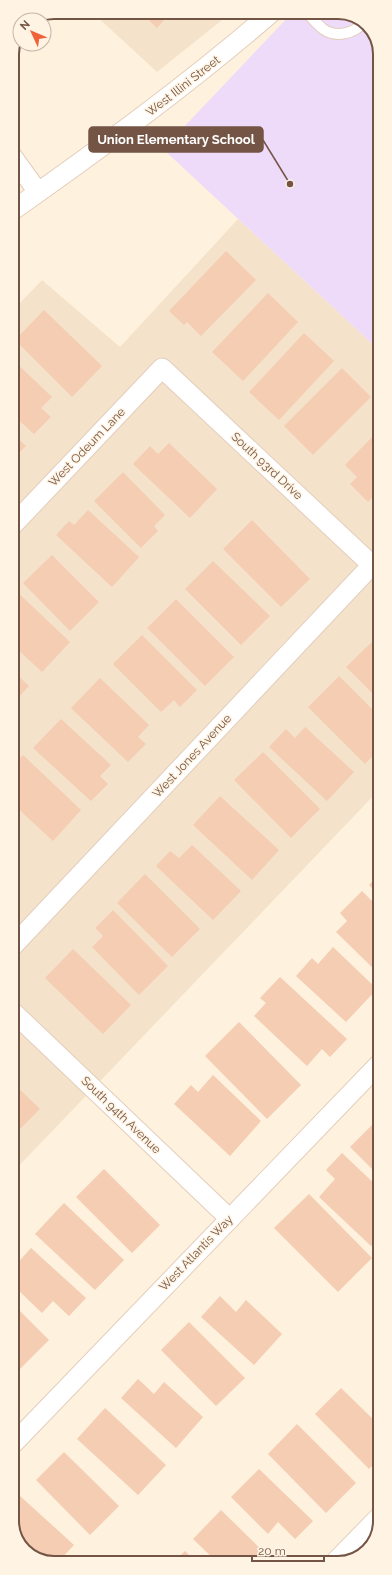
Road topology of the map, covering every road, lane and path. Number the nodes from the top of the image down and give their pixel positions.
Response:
1 (264, 19) edge
2 (313, 19) edge
3 (360, 27) edge
4 (19, 166) edge
5 (38, 192) junction
6 (19, 206) edge
7 (162, 368) joint
8 (19, 519) edge
9 (372, 565) joint
10 (19, 940) edge
11 (19, 1019) edge
12 (373, 1070) edge
13 (230, 1219) junction
14 (19, 1438) edge
15 (373, 1523) edge
16 (341, 1556) edge

1 - 5 street, West Illini Street
2 - 3 lane
4 - 5 street
5 - 6 street, West Illini Street
7 - 8 street, West Odeum Lane
7 - 9 street, South 93rd Drive
9 - 10 street, West Jones Avenue
11 - 13 street, South 94th Avenue
12 - 13 street, West Atlantis Way
13 - 14 street, West Atlantis Way
15 - 16 street

